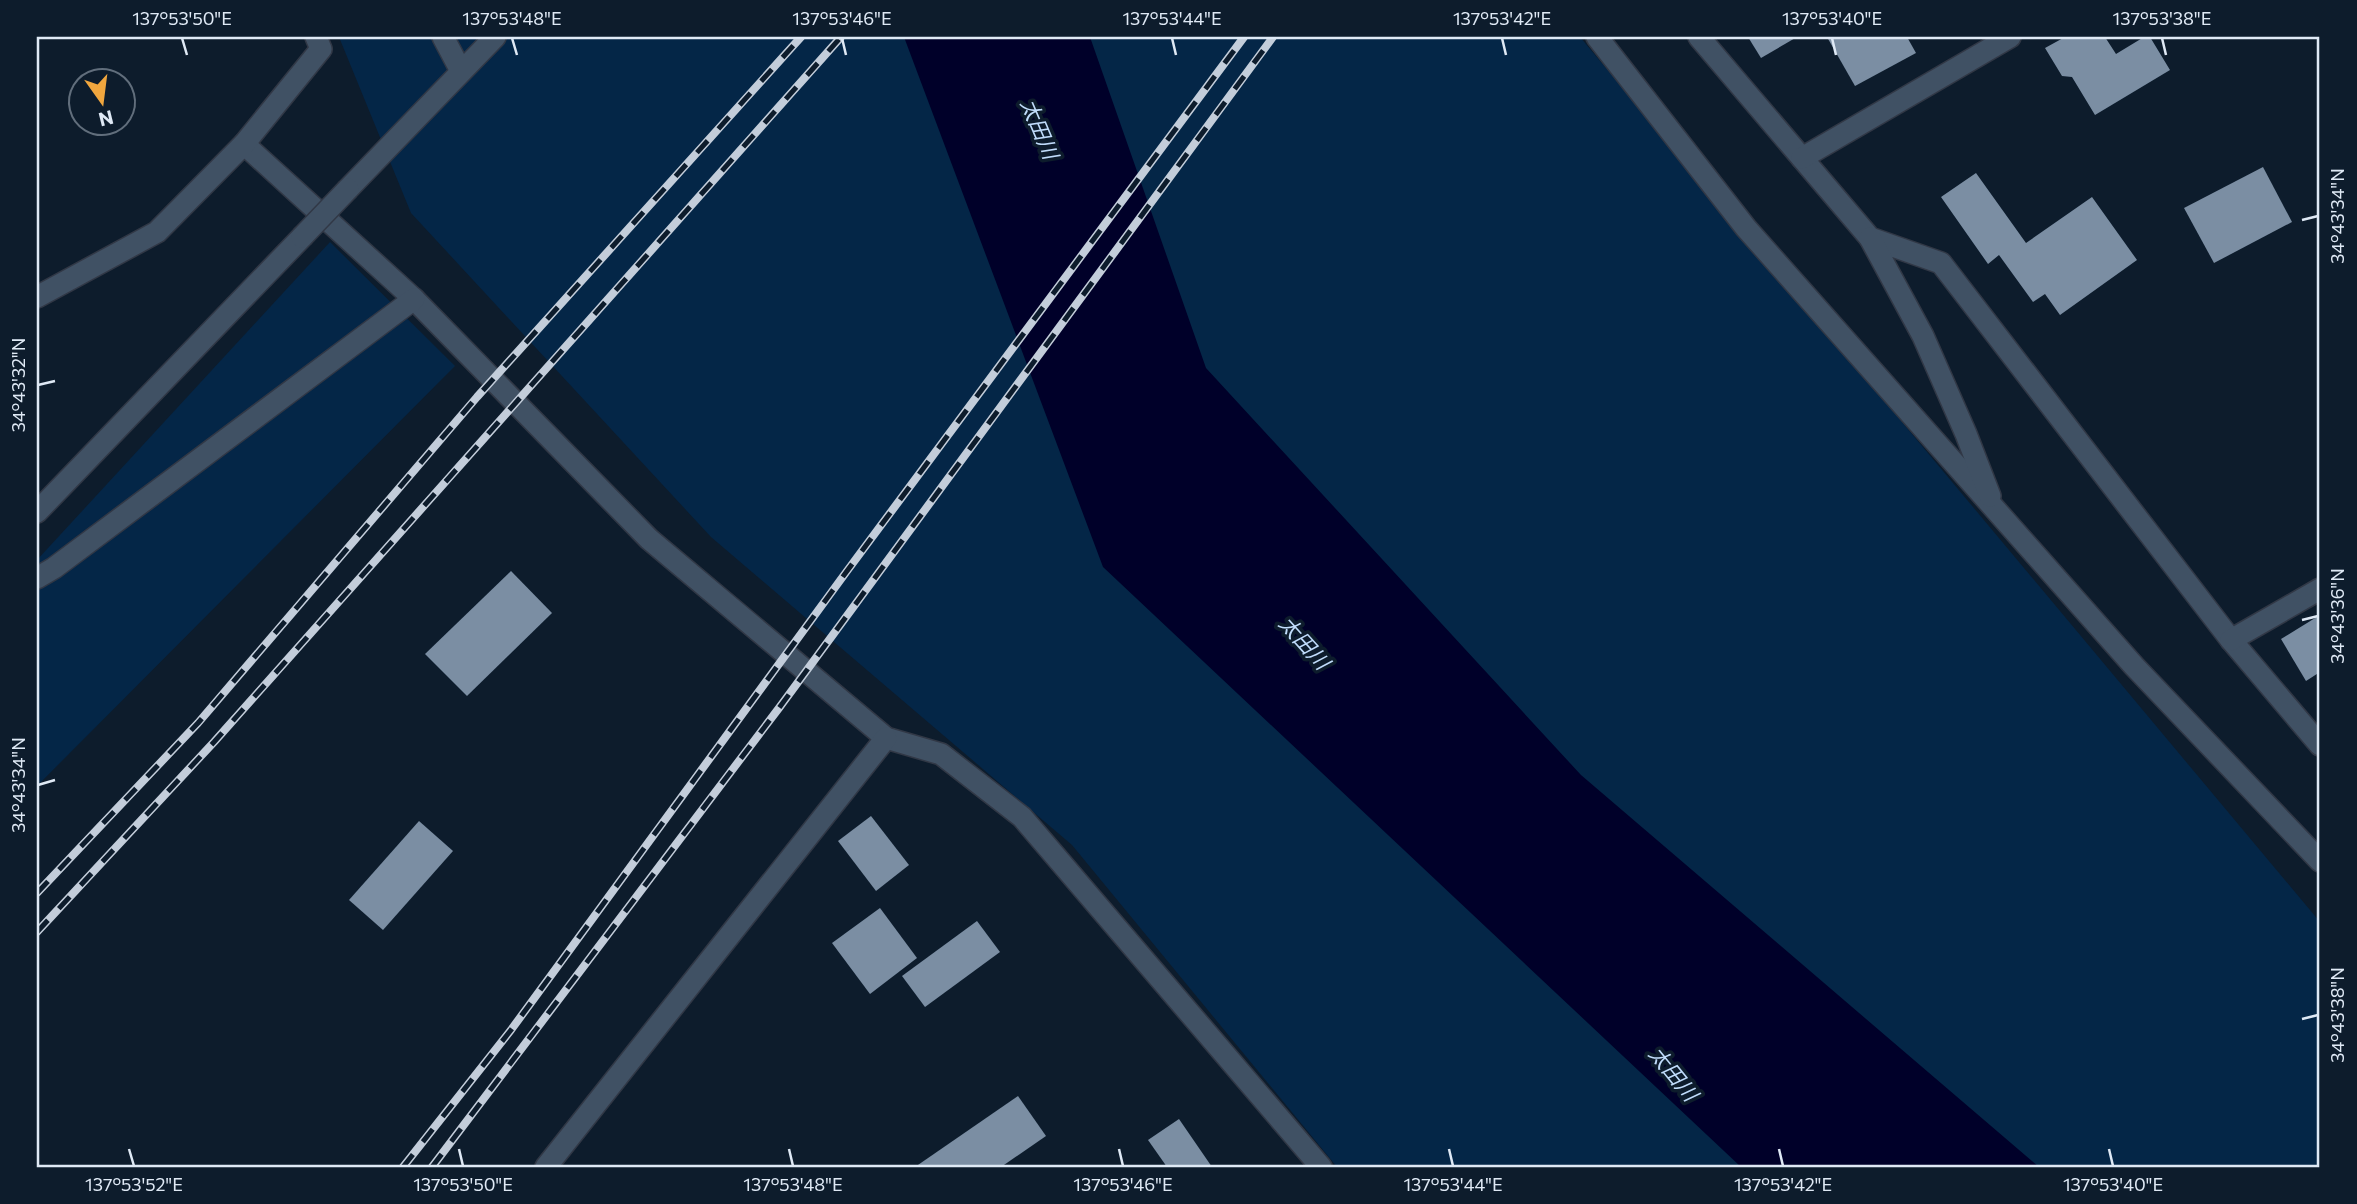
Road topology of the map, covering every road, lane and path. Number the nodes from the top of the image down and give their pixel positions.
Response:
1 (316, 37) edge
2 (443, 37) edge
3 (495, 37) edge
4 (1597, 37) edge
5 (1699, 37) edge
6 (2010, 37) edge
7 (466, 66) junction
8 (244, 144) junction
9 (1802, 158) junction
10 (1870, 238) junction
11 (37, 297) edge
12 (414, 299) junction
13 (1995, 509) junction
14 (37, 512) edge
15 (37, 578) edge
16 (2320, 589) edge
17 (2231, 640) junction
18 (886, 738) junction
19 (2320, 745) edge
20 (2320, 861) edge
21 (547, 1167) edge
22 (1321, 1167) edge

1 - 8 street
2 - 7 street
3 - 7 street
4 - 13 street
5 - 9 street
6 - 9 street
7 - 14 street, bridge
8 - 11 street
8 - 12 street
9 - 10 street
10 - 13 street
10 - 17 street
12 - 15 street
12 - 18 street
13 - 20 street
16 - 17 street
17 - 19 street
18 - 21 street
18 - 22 street

